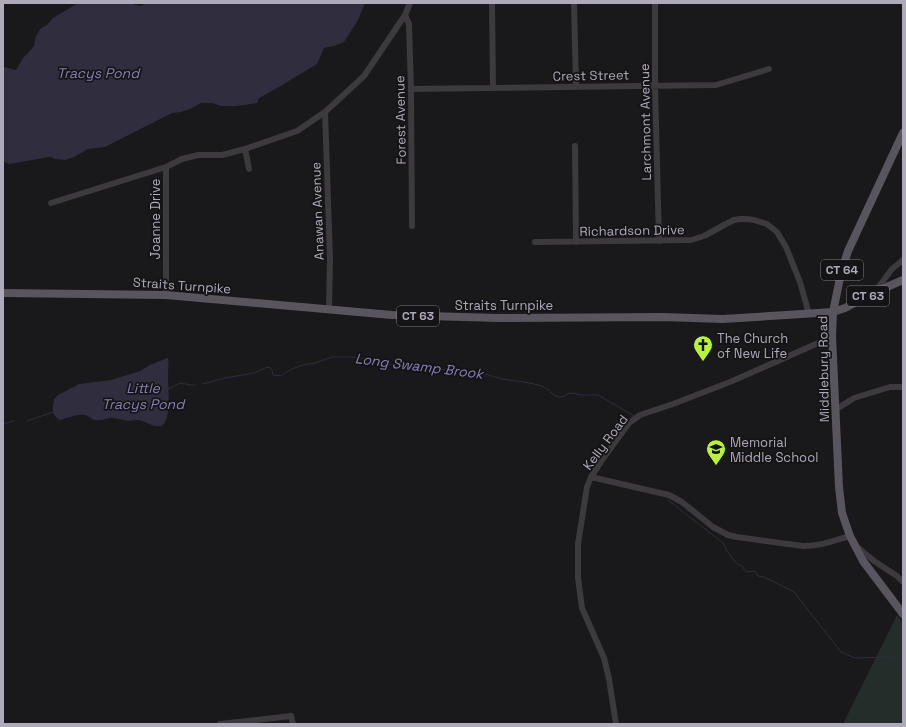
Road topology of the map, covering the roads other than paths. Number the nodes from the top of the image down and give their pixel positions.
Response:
1 (410, 3) edge
2 (492, 3) edge
3 (574, 3) edge
4 (655, 3) edge
5 (405, 15) junction
6 (769, 69) dead end
7 (655, 86) junction
8 (576, 87) junction
9 (493, 88) junction
10 (411, 89) junction
11 (326, 112) junction
12 (903, 133) edge
13 (576, 146) dead end
14 (245, 149) junction
15 (166, 167) junction
16 (249, 169) dead end
17 (51, 203) dead end
18 (412, 226) dead end
19 (659, 240) junction
20 (535, 242) dead end
21 (576, 242) junction
22 (903, 260) edge
23 (903, 280) edge
24 (3, 293) edge
25 (874, 293) junction
26 (166, 294) junction
27 (328, 309) junction
28 (833, 312) junction
29 (809, 314) junction
30 (825, 340) dead end
31 (903, 387) edge
32 (836, 410) junction
33 (591, 477) junction
34 (850, 536) junction
35 (854, 544) junction
36 (903, 582) edge
37 (903, 614) edge
38 (220, 724) edge
39 (293, 724) edge
40 (616, 724) edge

1 - 5 street
2 - 9 street
3 - 8 street
4 - 7 street, Larchmont Avenue
5 - 10 street, Forest Avenue
5 - 11 street
6 - 7 street, Crest Street
7 - 8 street, Crest Street
7 - 19 street, Larchmont Avenue
8 - 9 street, Crest Street
9 - 10 street, Crest Street
10 - 18 street, Forest Avenue
11 - 14 street
11 - 27 street, Anawan Avenue
12 - 28 main road, Middlebury Road / CT 64
13 - 21 street
14 - 15 street
14 - 16 street
15 - 17 street
15 - 26 street, Joanne Drive
19 - 21 street, Richardson Drive
19 - 29 street, Richardson Drive
20 - 21 street, Richardson Drive
22 - 25 street
23 - 25 main road, Straits Turnpike / CT 63
24 - 26 main road, Straits Turnpike / CT 63
25 - 28 main road, Straits Turnpike / CT 63
26 - 27 main road, Straits Turnpike / CT 63
27 - 29 main road, Straits Turnpike / CT 63
28 - 29 main road, Straits Turnpike / CT 63
28 - 32 main road, Middlebury Road / CT 64
30 - 33 street, Kelly Road
31 - 32 street
32 - 34 main road, Middlebury Road / CT 64
33 - 34 street
33 - 40 street, Kelly Road
34 - 35 main road, Middlebury Road / CT 64
35 - 36 street
35 - 37 main road, Middlebury Road / CT 64
38 - 39 street

